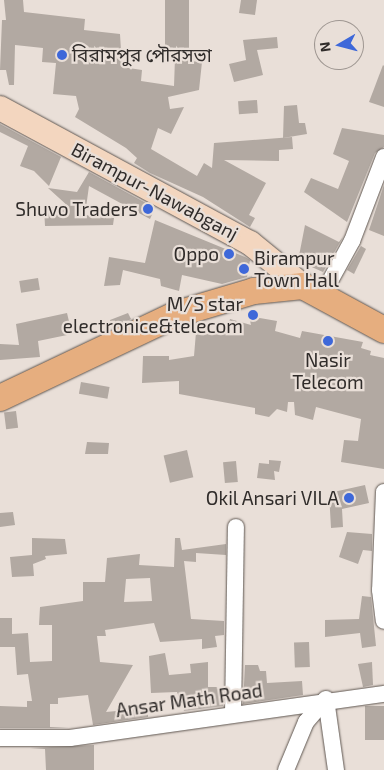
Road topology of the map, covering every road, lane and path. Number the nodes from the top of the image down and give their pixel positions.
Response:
1 (0, 108) edge
2 (384, 157) edge
3 (310, 290) junction
4 (384, 330) edge
5 (0, 398) edge
6 (384, 492) edge
7 (236, 527) dead end
8 (384, 621) edge
9 (384, 694) edge
10 (326, 699) junction
11 (233, 714) junction
12 (0, 738) edge
13 (286, 770) edge
14 (336, 770) edge

1 - 3 main road, Birampur-Nawabganj
2 - 3 street
3 - 4 main road
3 - 5 main road
6 - 8 street
7 - 11 street
9 - 10 street, Ansar Math Road
10 - 11 street, Ansar Math Road
10 - 13 street
10 - 14 street
11 - 12 street, Ansar Math Road

